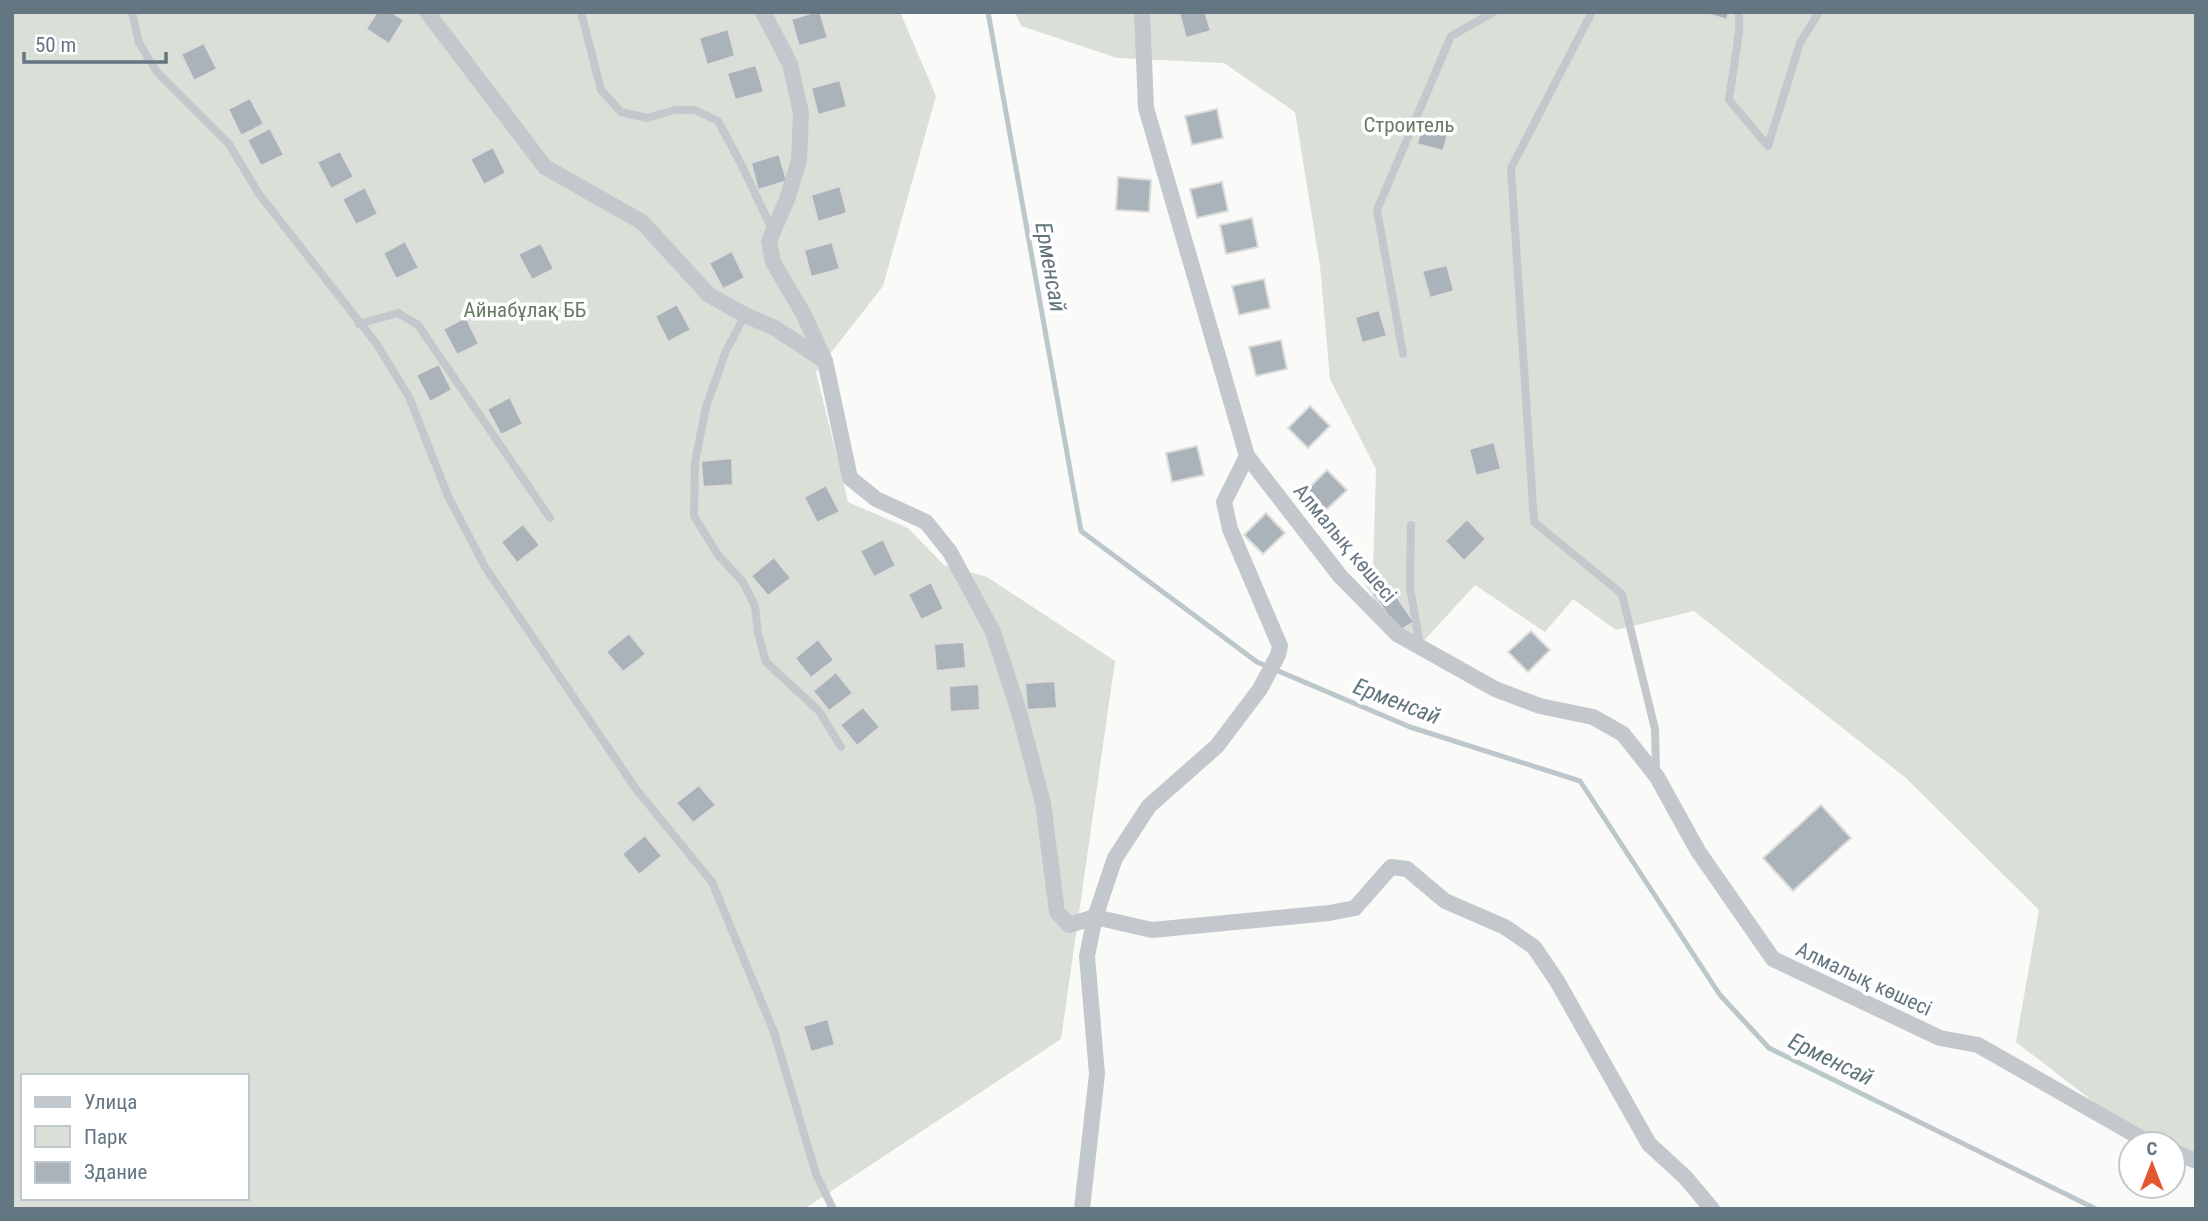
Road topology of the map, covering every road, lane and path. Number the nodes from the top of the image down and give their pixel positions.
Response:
1 (132, 12) edge
2 (427, 12) edge
3 (581, 12) edge
4 (763, 12) edge
5 (1142, 12) edge
6 (1494, 12) edge
7 (1592, 12) edge
8 (1739, 12) edge
9 (1819, 12) edge
10 (773, 232) junction
11 (745, 315) junction
12 (359, 324) junction
13 (1403, 354) dead end
14 (825, 361) junction
15 (1247, 456) junction
16 (550, 518) dead end
17 (1411, 525) dead end
18 (1420, 645) junction
19 (841, 747) dead end
20 (1657, 777) junction
21 (1095, 917) junction
22 (2127, 1130) edge
23 (833, 1209) edge
24 (1082, 1209) edge
25 (1712, 1209) edge

1 - 12 lane
2 - 11 street
3 - 10 lane
4 - 10 street
5 - 15 street, Алмалық көшесі
6 - 13 lane
7 - 20 lane
8 - 9 lane
10 - 14 street
11 - 14 street
11 - 19 lane
12 - 16 lane
12 - 23 lane
14 - 21 street
15 - 18 street, Алмалық көшесі
15 - 21 street
17 - 18 lane
18 - 20 street, Алмалық көшесі
20 - 22 street, Алмалық көшесі
21 - 24 street
21 - 25 street

